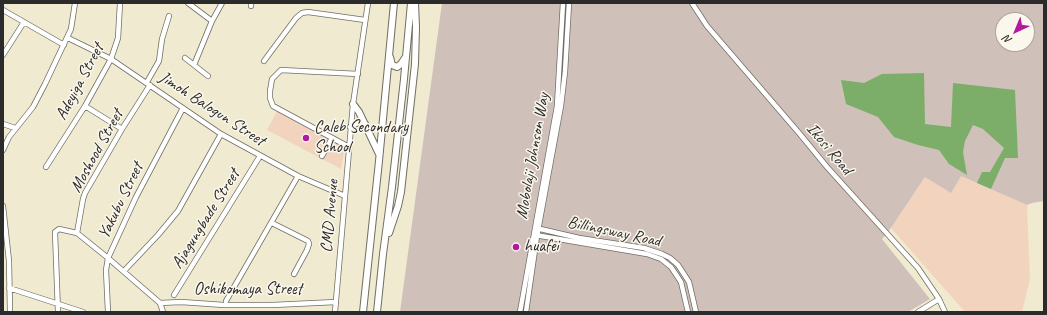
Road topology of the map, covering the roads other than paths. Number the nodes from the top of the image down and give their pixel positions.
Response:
1 (75, 3) edge
2 (120, 3) edge
3 (188, 3) edge
4 (222, 3) edge
5 (368, 3) edge
6 (394, 3) edge
7 (410, 3) edge
8 (415, 3) edge
9 (563, 3) edge
10 (569, 3) edge
11 (692, 3) edge
12 (3, 10) edge
13 (169, 16) dead end
14 (365, 20) junction
15 (212, 21) junction
16 (24, 22) junction
17 (68, 38) junction
18 (64, 45) junction
19 (390, 50) junction
20 (3, 55) edge
21 (185, 58) dead end
22 (405, 58) junction
23 (111, 59) junction
24 (264, 61) dead end
25 (194, 65) junction
26 (358, 74) junction
27 (208, 76) dead end
28 (148, 84) junction
29 (353, 104) junction
30 (85, 106) junction
31 (183, 108) junction
32 (3, 124) edge
33 (365, 124) junction
34 (351, 126) junction
35 (15, 128) junction
36 (122, 129) junction
37 (221, 134) junction
38 (332, 138) junction
39 (349, 147) junction
40 (3, 150) edge
41 (260, 156) junction
42 (322, 156) dead end
43 (379, 161) junction
44 (46, 167) dead end
45 (298, 176) junction
46 (345, 196) junction
47 (3, 206) edge
48 (272, 223) junction
49 (536, 228) junction
50 (4, 229) edge
51 (77, 233) junction
52 (535, 235) junction
53 (385, 237) junction
54 (370, 243) junction
55 (384, 244) junction
56 (108, 258) junction
57 (124, 271) junction
58 (294, 274) dead end
59 (10, 288) junction
60 (174, 295) dead end
61 (939, 299) junction
62 (226, 301) dead end
63 (336, 302) junction
64 (160, 303) junction
65 (58, 304) junction
66 (10, 312) edge
67 (58, 312) edge
68 (83, 312) edge
69 (108, 312) edge
70 (163, 312) edge
71 (335, 312) edge
72 (363, 312) edge
73 (378, 312) edge
74 (520, 312) edge
75 (526, 312) edge
76 (688, 312) edge
77 (696, 312) edge
78 (918, 312) edge
79 (945, 312) edge

1 - 17 street
2 - 23 street, Adeyiga Street
3 - 15 street
4 - 15 street
5 - 14 street, CMD Avenue
6 - 19 highway
7 - 22 highway
8 - 53 highway
9 - 49 street, Mobolaji Johnson Way
10 - 49 street, Mobolaji Johnson Way
11 - 61 street, Ikosi Road
12 - 16 street
13 - 28 street, Moshood Street
14 - 24 street
14 - 26 street, CMD Avenue
15 - 25 street
16 - 18 street
16 - 20 street
17 - 18 street
17 - 23 street, Jimoh Balogun Street
18 - 35 street
19 - 22 highway
19 - 43 highway
21 - 25 street
22 - 53 highway
23 - 28 street, Jimoh Balogun Street
23 - 30 street, Adeyiga Street
25 - 27 street
26 - 29 street, CMD Avenue
26 - 38 street
28 - 31 street, Jimoh Balogun Street
28 - 36 street, Moshood Street
29 - 33 highway
29 - 34 street, CMD Avenue
30 - 36 street
30 - 44 street, Adeyiga Street
31 - 37 street, Jimoh Balogun Street
31 - 56 street, Yakubu Street
32 - 35 street
33 - 34 highway
33 - 43 highway
34 - 39 street, CMD Avenue
35 - 40 street
36 - 51 street, Moshood Street
37 - 41 street, Jimoh Balogun Street
37 - 57 street
38 - 39 street
38 - 42 street
39 - 46 street, CMD Avenue
41 - 45 street, Jimoh Balogun Street
41 - 60 street, Ajagungbade Street
43 - 54 highway
45 - 46 street, Jimoh Balogun Street
45 - 48 street
46 - 63 street, CMD Avenue
47 - 50 street
48 - 58 street
48 - 62 street
49 - 52 street, Mobolaji Johnson Way
49 - 77 street, Billingsway Road
50 - 59 street
51 - 56 street
51 - 65 street
52 - 74 street, Mobolaji Johnson Way
52 - 75 street, Mobolaji Johnson Way
52 - 76 street, Billingsway Road
53 - 55 highway
54 - 55 highway
54 - 72 highway
55 - 73 highway
56 - 57 street
56 - 69 street, Yakubu Street
57 - 64 street
59 - 65 street
59 - 66 street
61 - 78 street
61 - 79 street, Ikosi Road
63 - 64 street, Oshikomaya Street
63 - 71 street, CMD Avenue
64 - 70 street
65 - 67 street
65 - 68 street

